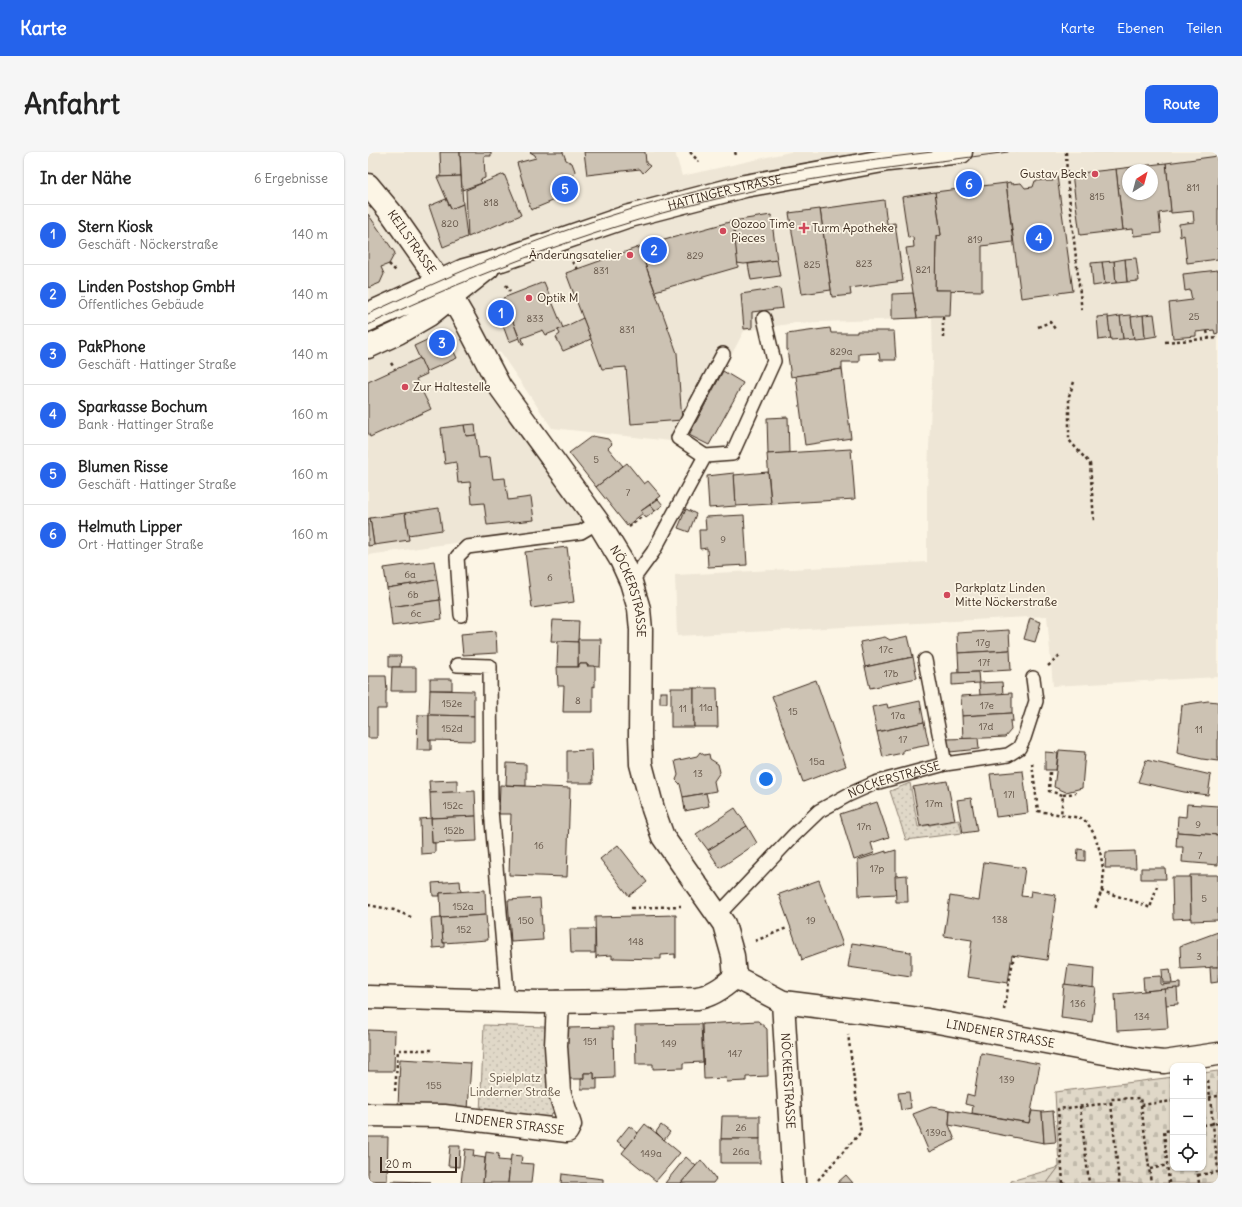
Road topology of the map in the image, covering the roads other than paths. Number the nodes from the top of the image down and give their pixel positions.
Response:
1 (960, 152) edge
2 (368, 185) edge
3 (445, 290) junction
4 (404, 308) junction
5 (368, 314) edge
6 (764, 318) dead end
7 (368, 325) edge
8 (368, 347) edge
9 (723, 354) dead end
10 (705, 456) junction
11 (598, 522) junction
12 (631, 582) junction
13 (461, 614) dead end
14 (925, 660) dead end
15 (457, 665) dead end
16 (1033, 678) dead end
17 (945, 764) junction
18 (718, 915) junction
19 (735, 977) junction
20 (368, 997) edge
21 (508, 1002) junction
22 (558, 1002) junction
23 (783, 1002) junction
24 (1211, 1055) edge
25 (368, 1115) edge
26 (794, 1183) edge

1 - 3 street, HATTINGER STRASSE
2 - 3 street, KEILSTRASSE
3 - 4 lane
3 - 4 lane
3 - 5 street, HATTINGER STRASSE
3 - 8 street, HATTINGER STRASSE
3 - 11 street, NÖCKERSTRASSE
4 - 7 lane
6 - 10 lane
9 - 10 lane
10 - 12 lane
11 - 12 street, NÖCKERSTRASSE
11 - 13 lane
12 - 18 street, NÖCKERSTRASSE
14 - 17 lane
15 - 21 lane
16 - 17 lane, NÖCKERSTRASSE
17 - 18 lane, NÖCKERSTRASSE
18 - 19 street, NÖCKERSTRASSE
19 - 22 street
19 - 23 street
20 - 21 street
21 - 22 street
22 - 25 street, LINDENER STRASSE
23 - 24 street, LINDENER STRASSE
23 - 26 street, NÖCKERSTRASSE

